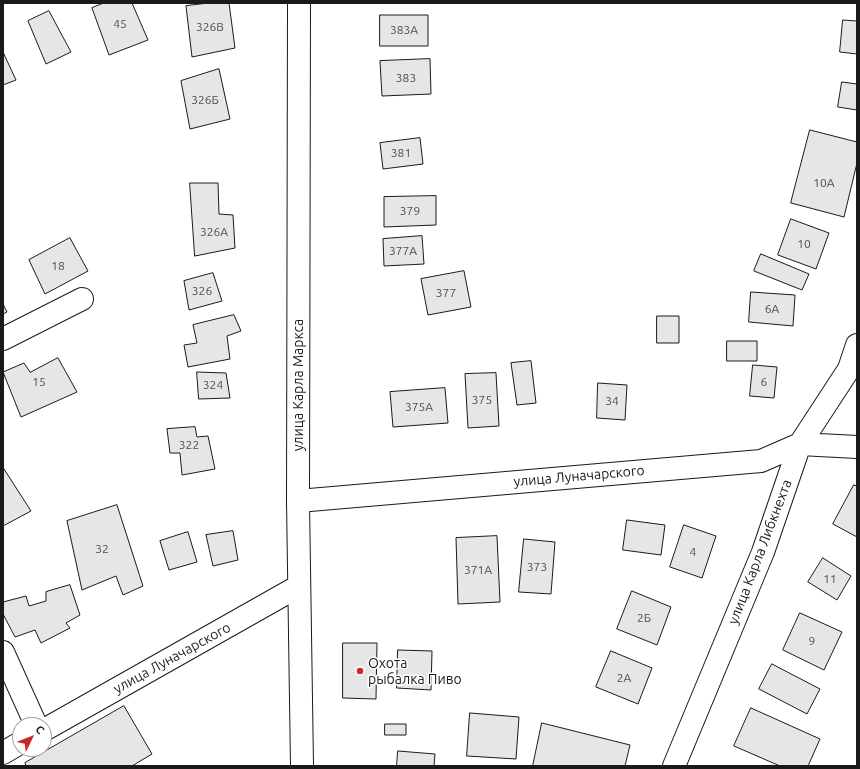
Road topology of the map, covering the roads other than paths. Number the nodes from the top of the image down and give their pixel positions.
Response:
1 (299, 3) edge
2 (82, 299) dead end
3 (3, 339) edge
4 (857, 345) edge
5 (800, 444) junction
6 (857, 447) edge
7 (298, 500) junction
8 (299, 586) junction
9 (3, 652) edge
10 (32, 717) edge
11 (52, 725) edge
12 (12, 748) edge
13 (3, 753) edge
14 (302, 766) edge
15 (674, 766) edge

1 - 7 street, улица Карла Маркса
2 - 3 street
4 - 5 street, улица Карла Либкнехта
5 - 6 street, улица Луначарского
5 - 7 street, улица Луначарского
5 - 15 street, улица Карла Либкнехта
7 - 8 street, улица Карла Маркса
8 - 11 street, улица Луначарского
8 - 14 street, улица Карла Маркса
9 - 10 street
12 - 13 street

